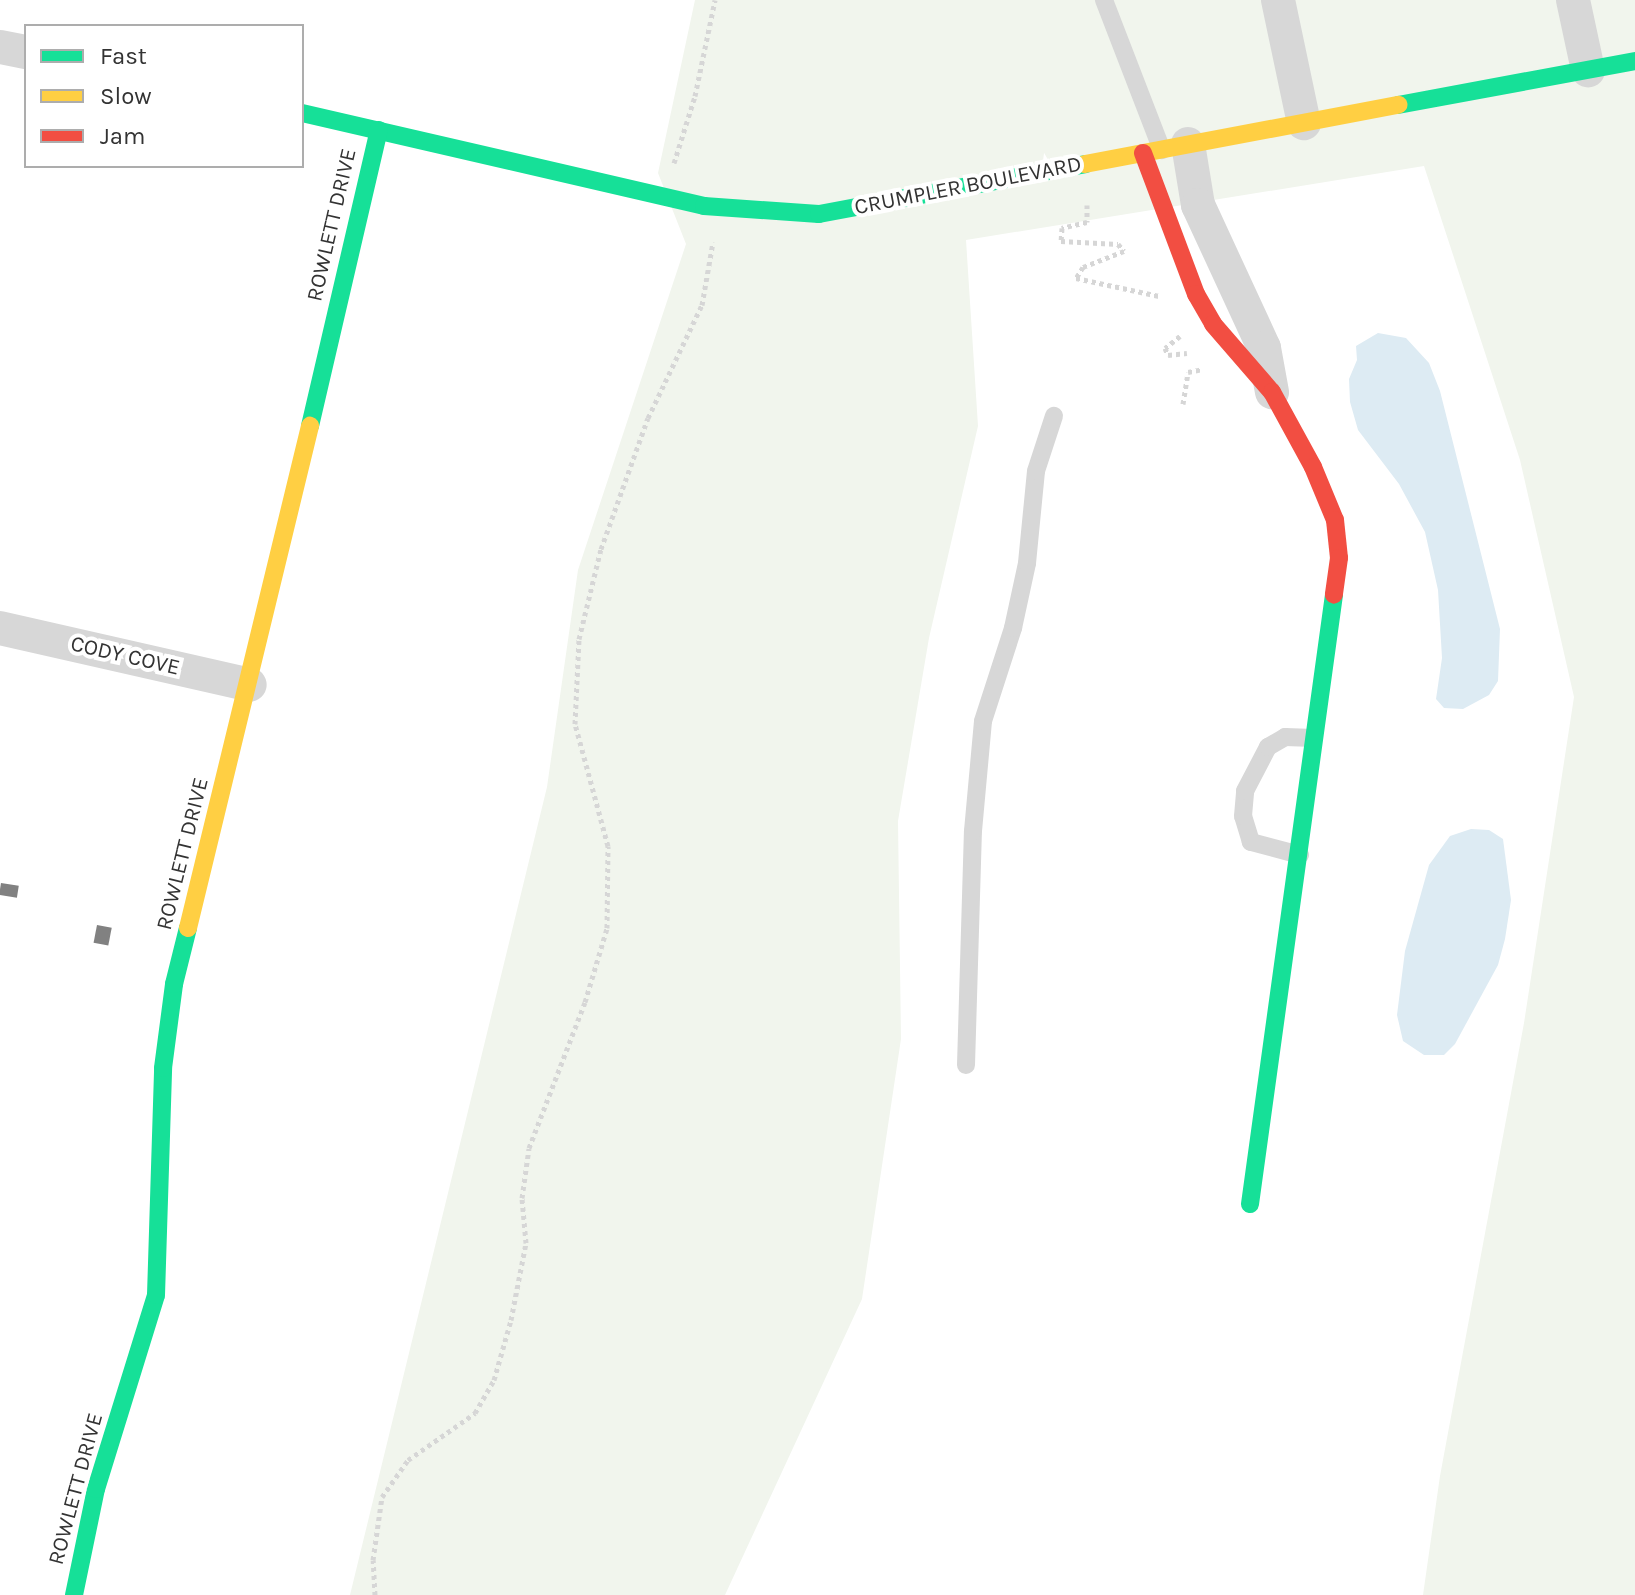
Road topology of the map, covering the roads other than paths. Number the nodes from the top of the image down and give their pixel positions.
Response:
1 (1104, 0) edge
2 (1278, 0) edge
3 (1573, 0) edge
4 (0, 47) edge
5 (24, 52) edge
6 (1635, 61) edge
7 (1588, 70) junction
8 (304, 113) edge
9 (1304, 123) junction
10 (379, 130) junction
11 (1164, 149) junction
12 (1272, 392) junction
13 (1054, 416) dead end
14 (0, 628) edge
15 (250, 685) junction
16 (1316, 739) junction
17 (1300, 855) junction
18 (966, 1065) dead end
19 (1250, 1204) dead end
20 (74, 1595) edge

1 - 11 lane
2 - 9 street
3 - 7 street
4 - 5 street
6 - 7 street, CRUMPLER BOULEVARD
7 - 9 street, CRUMPLER BOULEVARD
8 - 10 street, CRUMPLER BOULEVARD
9 - 11 street, CRUMPLER BOULEVARD
10 - 11 street, CRUMPLER BOULEVARD
10 - 15 street, ROWLETT DRIVE
11 - 12 street
11 - 12 street
12 - 16 street
13 - 18 lane
14 - 15 street, CODY COVE
15 - 20 street, ROWLETT DRIVE
16 - 17 street
16 - 17 lane
17 - 19 street

